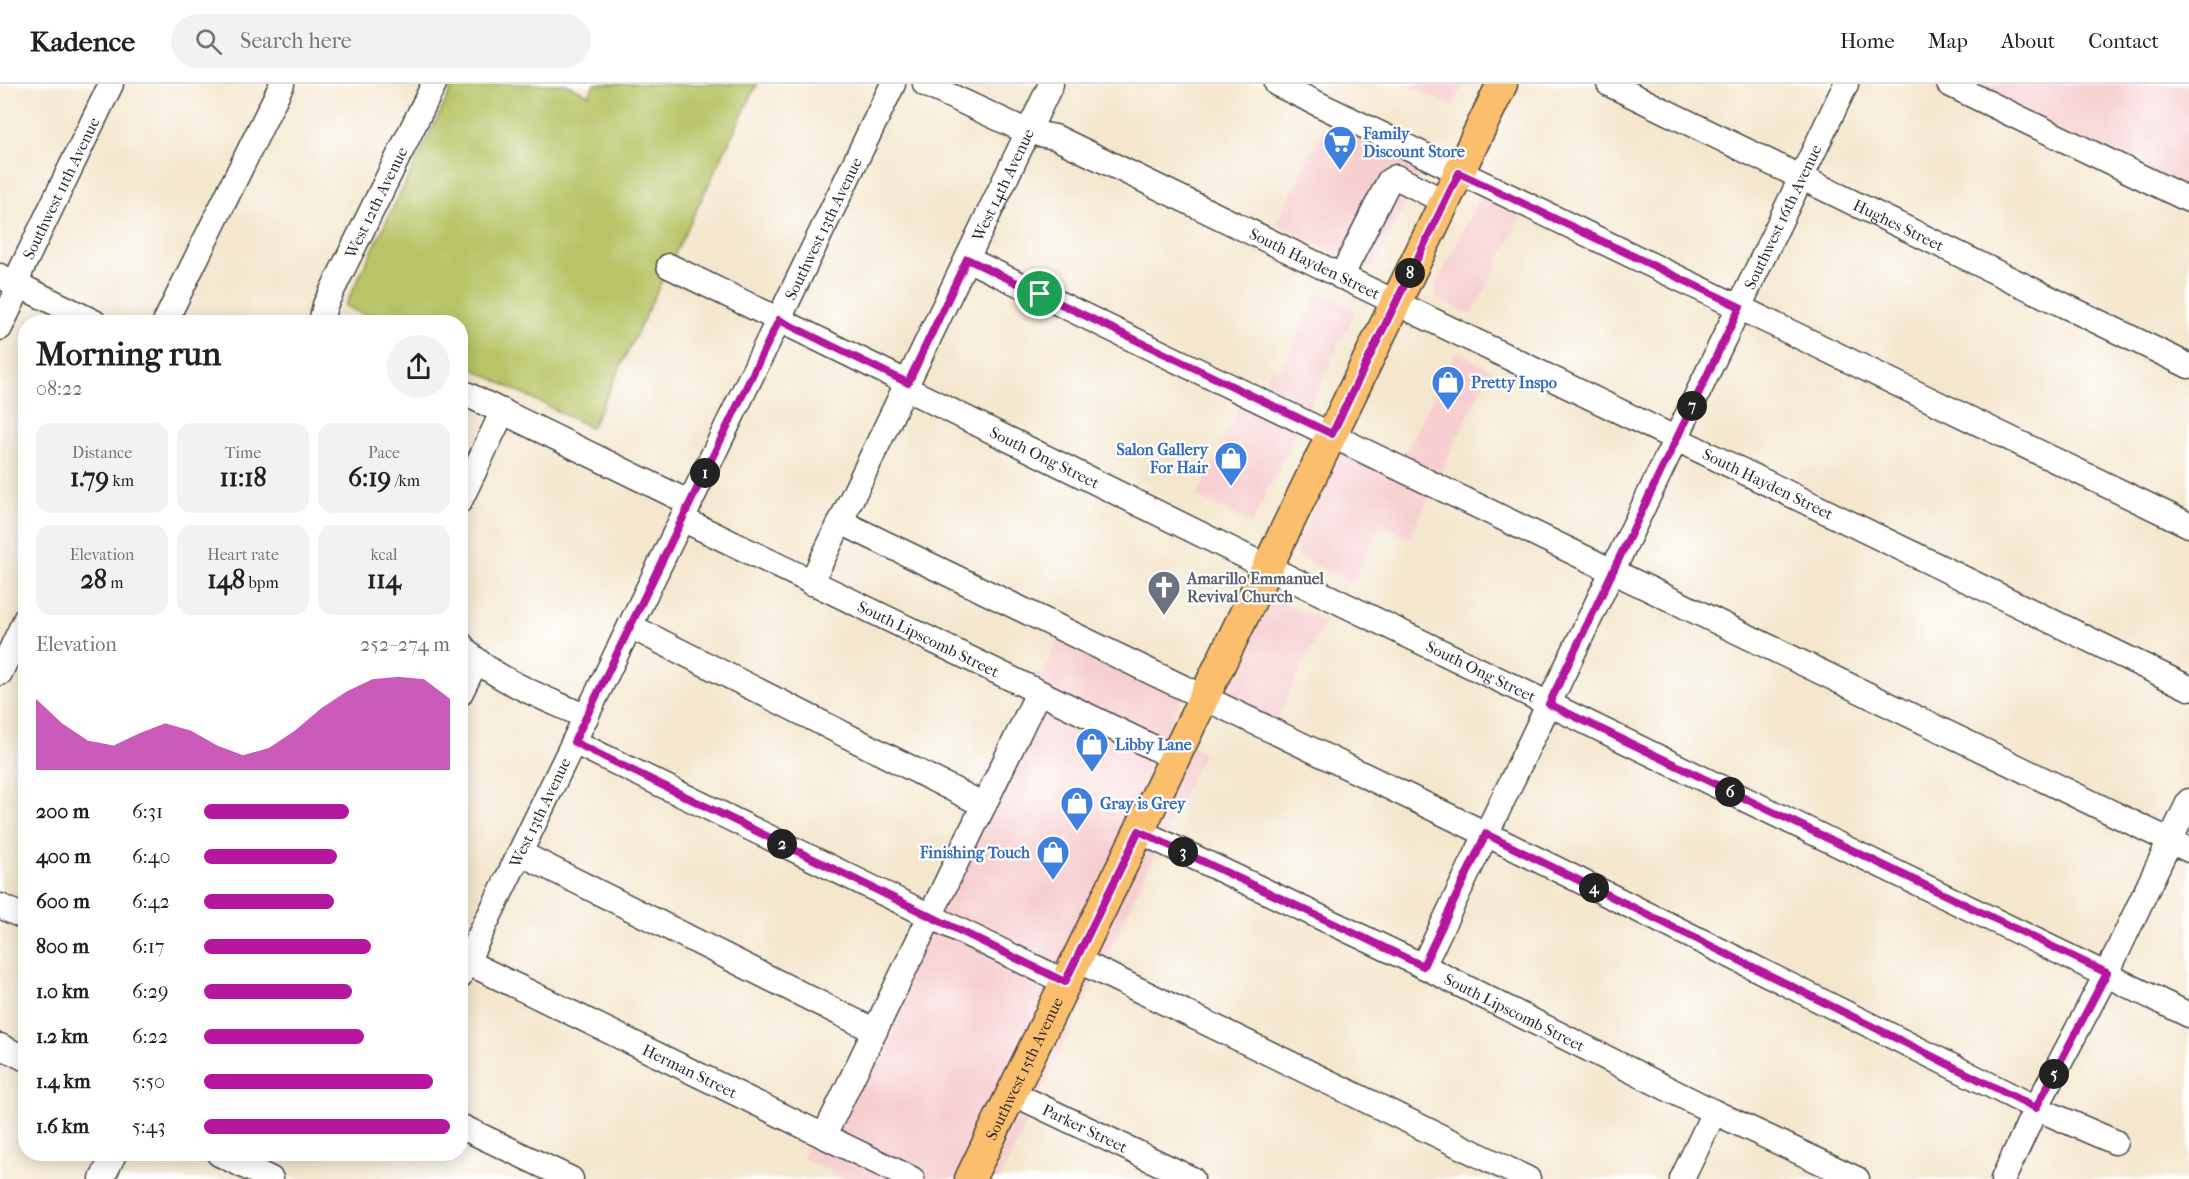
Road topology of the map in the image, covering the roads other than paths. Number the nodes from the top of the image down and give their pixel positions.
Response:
1 (111, 84) edge
2 (282, 84) edge
3 (434, 84) edge
4 (893, 84) edge
5 (925, 84) edge
6 (1051, 84) edge
7 (1277, 84) edge
8 (1502, 84) edge
9 (1609, 84) edge
10 (1846, 84) edge
11 (1950, 84) edge
12 (1028, 132) junction
13 (1459, 173) junction
14 (1802, 177) junction
15 (2189, 200) edge
16 (1445, 202) junction
17 (967, 259) junction
18 (669, 266) dead end
19 (1341, 277) junction
20 (9, 281) edge
21 (1395, 303) junction
22 (1740, 307) junction
23 (79, 315) edge
24 (168, 315) edge
25 (323, 315) edge
26 (779, 320) junction
27 (0, 328) edge
28 (2189, 366) edge
29 (907, 385) junction
30 (468, 395) edge
31 (503, 411) junction
32 (1332, 434) junction
33 (1677, 438) junction
34 (468, 484) edge
35 (686, 511) junction
36 (841, 522) junction
37 (2189, 525) edge
38 (1267, 567) junction
39 (1613, 571) junction
40 (811, 583) junction
41 (630, 626) junction
42 (18, 635) edge
43 (469, 652) edge
44 (0, 673) edge
45 (2189, 688) edge
46 (1038, 693) junction
47 (1204, 699) junction
48 (1549, 704) junction
49 (586, 717) junction
50 (574, 742) junction
51 (1174, 758) junction
52 (2189, 801) edge
53 (984, 805) junction
54 (1139, 831) junction
55 (1486, 834) junction
56 (2180, 845) edge
57 (520, 853) junction
58 (0, 906) edge
59 (18, 914) edge
60 (931, 916) junction
61 (468, 961) edge
62 (1423, 966) junction
63 (468, 971) edge
64 (1071, 971) junction
65 (2107, 973) junction
66 (2189, 1014) edge
67 (875, 1031) junction
68 (0, 1046) edge
69 (18, 1055) edge
70 (1012, 1094) junction
71 (2036, 1108) junction
72 (1714, 1112) junction
73 (468, 1130) edge
74 (824, 1136) junction
75 (2115, 1142) dead end
76 (111, 1161) edge
77 (234, 1161) edge
78 (102, 1179) edge
79 (271, 1179) edge
80 (571, 1179) edge
81 (912, 1179) edge
82 (970, 1179) edge
83 (1192, 1179) edge
84 (1528, 1179) edge
85 (1682, 1179) edge
86 (1857, 1179) edge
87 (2003, 1179) edge

1 - 20 street, Southwest 11th Avenue
2 - 24 street
3 - 25 street, West 12th Avenue
4 - 26 street, Southwest 13th Avenue
5 - 12 street, South Hayden Street
6 - 12 street, West 14th Avenue
7 - 13 street
8 - 13 main road, Southwest 15th Avenue
9 - 14 street, Hughes Street
10 - 14 street, Southwest 16th Avenue
11 - 15 street
12 - 17 street, West 14th Avenue
12 - 19 street, South Hayden Street
13 - 16 main road, Southwest 15th Avenue
13 - 22 street
14 - 22 street, Southwest 16th Avenue
14 - 28 street, Hughes Street
16 - 19 street
16 - 21 main road, Southwest 15th Avenue
17 - 29 street, West 14th Avenue
17 - 32 street
18 - 26 street, South Ong Street
19 - 21 street, South Hayden Street
20 - 23 street
20 - 27 street, Southwest 11th Avenue
21 - 32 main road, Southwest 15th Avenue
21 - 33 street, South Hayden Street
22 - 33 street, Southwest 16th Avenue
22 - 37 street
26 - 29 street, South Ong Street
26 - 35 street, Southwest 13th Avenue
29 - 36 street, West 14th Avenue
29 - 38 street, South Ong Street
30 - 31 street, South Lipscomb Street
31 - 34 street
31 - 35 street, South Lipscomb Street
32 - 38 main road, Southwest 15th Avenue
32 - 39 street
33 - 39 street, Southwest 16th Avenue
33 - 45 street, South Hayden Street
35 - 40 street, South Lipscomb Street
35 - 41 street, West 13th Avenue
36 - 40 street, West 14th Avenue
36 - 47 street
38 - 47 main road, Southwest 15th Avenue
38 - 48 street, South Ong Street
39 - 48 street, Southwest 16th Avenue
39 - 56 street
40 - 46 street, South Lipscomb Street
41 - 49 street, West 13th Avenue
41 - 53 street
42 - 44 street
43 - 49 street
46 - 51 street, South Lipscomb Street
46 - 53 street
47 - 51 main road, Southwest 15th Avenue
47 - 55 street
48 - 55 street, Southwest 16th Avenue
48 - 65 street, South Ong Street
49 - 50 street, West 13th Avenue
50 - 57 street, West 13th Avenue
50 - 60 street
51 - 54 main road, Southwest 15th Avenue
52 - 56 street
53 - 60 street
54 - 62 street, South Lipscomb Street
54 - 64 main road, Southwest 15th Avenue
55 - 62 street, Southwest 16th Avenue
55 - 71 street
56 - 65 street
57 - 61 street, West 13th Avenue
57 - 67 street
58 - 59 street
60 - 64 street
60 - 67 street
62 - 72 street, South Lipscomb Street
63 - 74 street, Herman Street
64 - 70 main road, Southwest 15th Avenue
64 - 84 street
65 - 66 street, South Ong Street
65 - 71 street
67 - 74 street
68 - 69 street
70 - 82 main road, Southwest 15th Avenue
70 - 83 street, Parker Street
71 - 75 street
71 - 87 street
72 - 85 street
72 - 86 street, South Lipscomb Street
73 - 80 street
74 - 81 street, Herman Street
76 - 78 street
77 - 79 street

